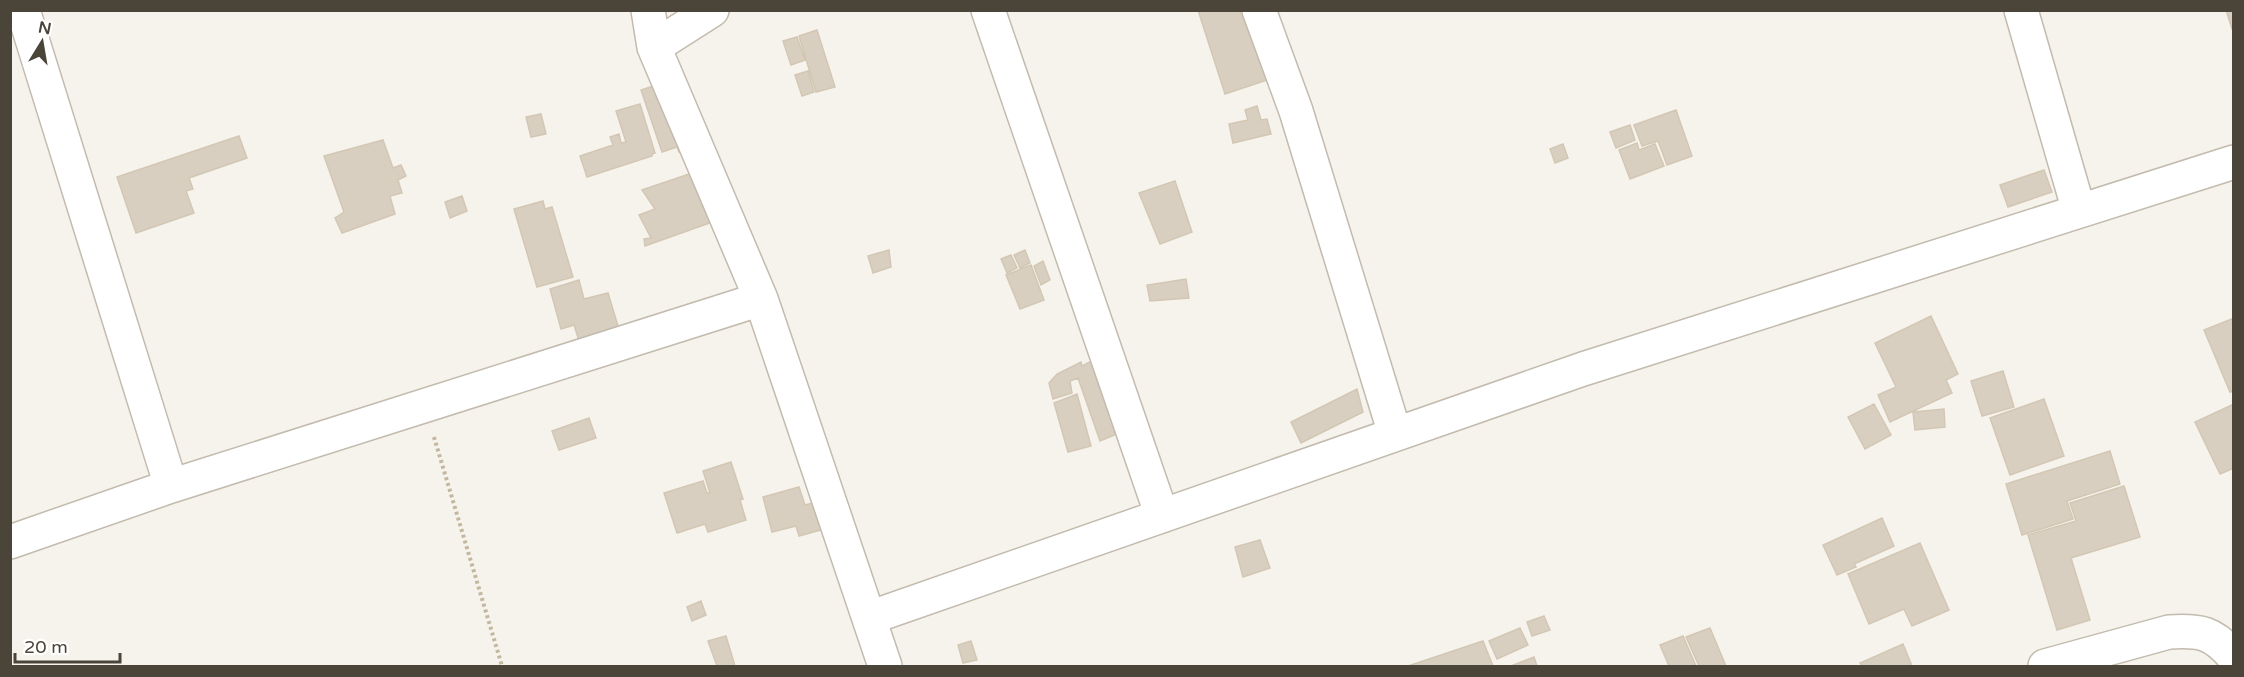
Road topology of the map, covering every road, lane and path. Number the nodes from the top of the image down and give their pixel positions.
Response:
1 (23, 10) edge
2 (648, 10) edge
3 (712, 10) edge
4 (988, 10) edge
5 (1259, 10) edge
6 (2021, 10) edge
7 (654, 47) junction
8 (2234, 162) edge
9 (2079, 211) junction
10 (761, 299) junction
11 (424, 406) junction
12 (1395, 434) junction
13 (171, 486) junction
14 (1162, 516) junction
15 (10, 542) edge
16 (868, 618) junction
17 (2234, 657) edge
18 (502, 666) edge
19 (885, 666) edge
20 (2045, 666) edge

1 - 13 street
2 - 7 street
3 - 7 street
4 - 14 street
5 - 12 street
6 - 9 street
7 - 10 street
8 - 9 street
9 - 12 street
10 - 11 street
10 - 16 street
11 - 13 street
11 - 18 path
12 - 14 street
13 - 15 street
14 - 16 street
16 - 19 street
17 - 20 street

